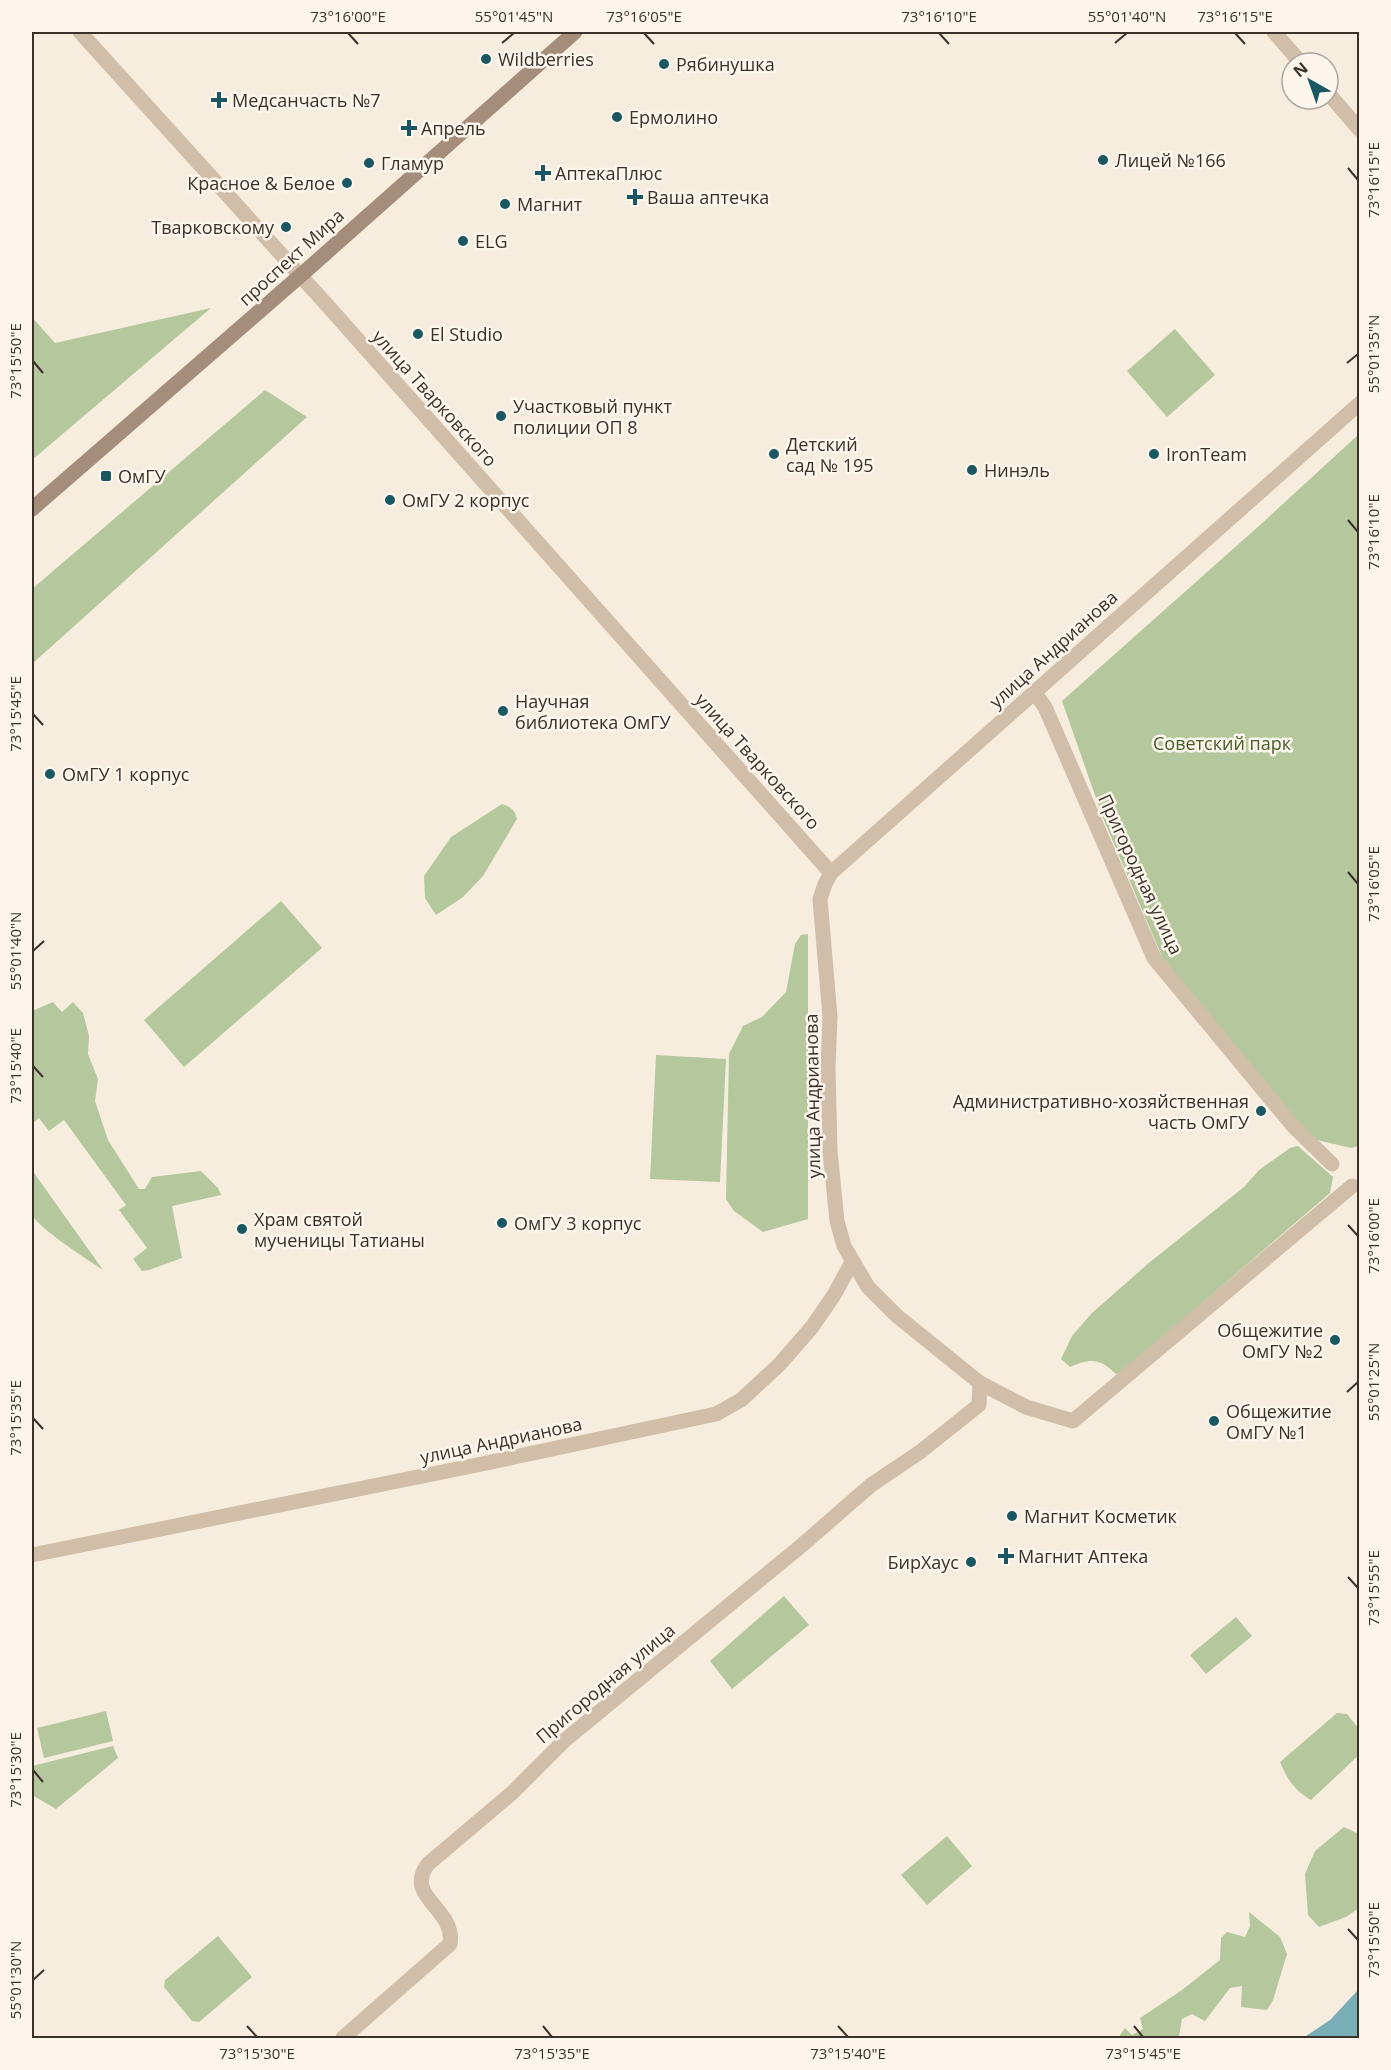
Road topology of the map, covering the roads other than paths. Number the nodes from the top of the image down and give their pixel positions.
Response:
1 (80, 32) edge
2 (575, 32) edge
3 (1274, 32) edge
4 (1291, 51) edge
5 (1340, 107) edge
6 (1359, 130) edge
7 (300, 276) junction
8 (1359, 403) edge
9 (32, 509) edge
10 (1034, 692) junction
11 (831, 873) junction
12 (1332, 1164) dead end
13 (1352, 1186) dead end
14 (852, 1262) junction
15 (980, 1383) junction
16 (32, 1555) edge
17 (343, 2038) edge

1 - 7 street, улица Тварковского
2 - 7 main road, проспект Мира
3 - 4 street
5 - 6 street
7 - 9 main road, проспект Мира
7 - 11 street, улица Тварковского
8 - 10 street, улица Андрианова
10 - 11 street, улица Андрианова
10 - 12 street, Пригородная улица
11 - 14 street, улица Андрианова
13 - 15 street
14 - 15 street
14 - 16 street, улица Андрианова
15 - 17 street, Пригородная улица

